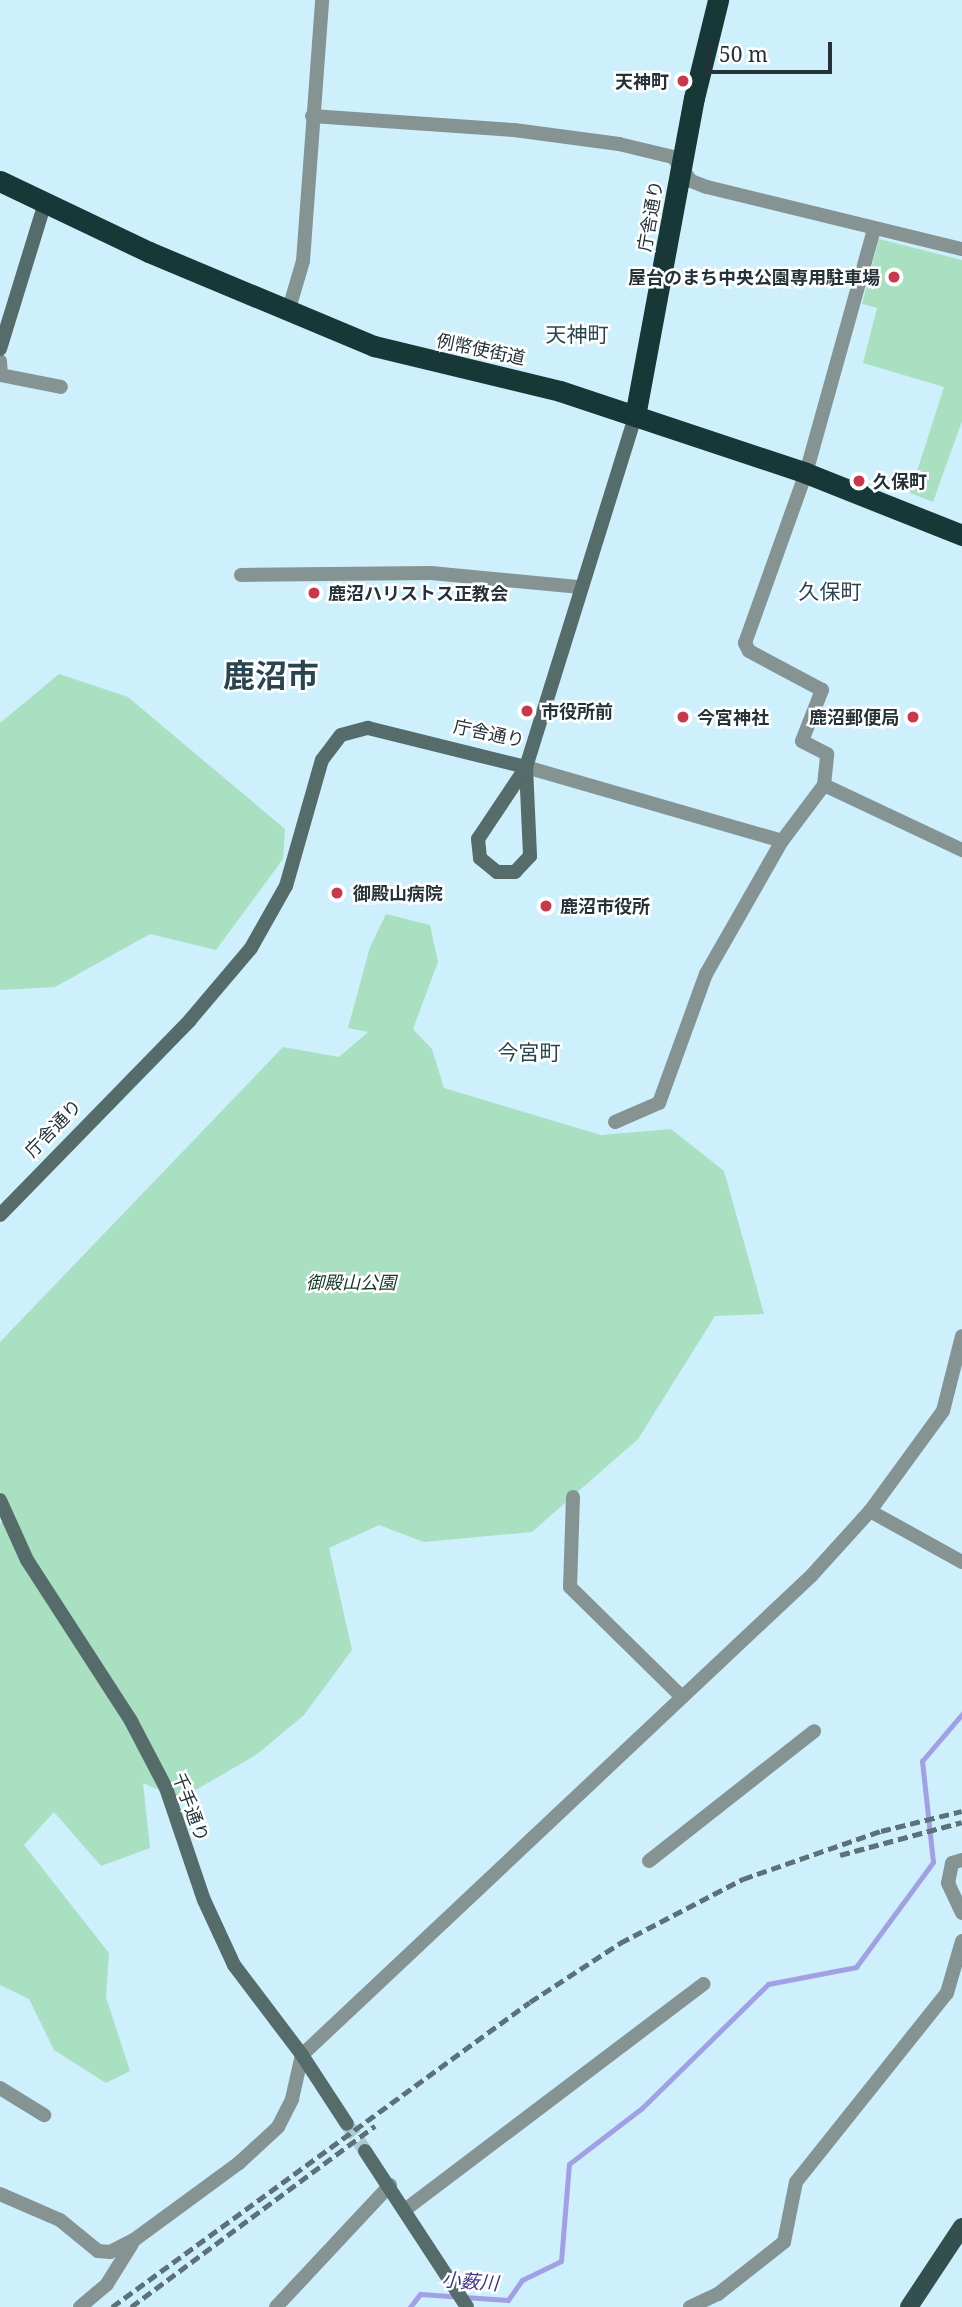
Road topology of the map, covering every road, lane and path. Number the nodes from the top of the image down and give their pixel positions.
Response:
1 (322, 0) edge
2 (719, 0) edge
3 (312, 116) junction
4 (682, 169) junction
5 (0, 181) edge
6 (46, 203) junction
7 (874, 229) junction
8 (962, 249) edge
9 (288, 312) junction
10 (0, 349) edge
11 (0, 361) edge
12 (61, 387) dead end
13 (635, 416) junction
14 (806, 473) junction
15 (962, 535) edge
16 (241, 575) dead end
17 (580, 587) junction
18 (526, 767) junction
19 (824, 785) junction
20 (782, 841) junction
21 (960, 844) edge
22 (615, 1122) dead end
23 (0, 1215) edge
24 (962, 1336) edge
25 (573, 1497) dead end
26 (0, 1500) edge
27 (870, 1511) junction
28 (962, 1562) edge
29 (682, 1697) junction
30 (814, 1731) dead end
31 (962, 1860) edge
32 (649, 1861) dead end
33 (962, 1913) edge
34 (962, 1941) edge
35 (703, 1984) dead end
36 (302, 2055) junction
37 (0, 2088) edge
38 (44, 2115) dead end
39 (347, 2124) tunnel mouth
40 (365, 2151) tunnel mouth
41 (390, 2185) junction
42 (0, 2194) edge
43 (405, 2209) junction
44 (962, 2227) edge
45 (137, 2237) junction
46 (79, 2307) edge
47 (276, 2307) edge
48 (467, 2307) edge
49 (690, 2307) edge
50 (909, 2307) edge

1 - 3 street
2 - 4 highway, 庁舎通り
3 - 4 street
3 - 9 street
4 - 7 street
4 - 13 highway, 庁舎通り
5 - 6 highway, 例幣使街道
6 - 9 highway, 例幣使街道
6 - 10 street
7 - 8 street
7 - 14 street
9 - 13 highway, 例幣使街道
11 - 12 street
13 - 14 highway, 例幣使街道
13 - 17 street, 庁舎通り
14 - 15 highway, 例幣使街道
14 - 19 street
16 - 17 street
17 - 18 street, 庁舎通り
18 - 18 street
18 - 20 street
18 - 23 street, 庁舎通り
19 - 20 street
19 - 21 street
20 - 22 street
24 - 27 street
25 - 29 street
26 - 36 street, 千手通り
27 - 28 street
27 - 29 street
29 - 36 street
30 - 32 street
31 - 33 street
34 - 49 street
35 - 43 street
36 - 39 street, 千手通り
36 - 45 street
37 - 38 street
40 - 41 street
41 - 43 street
41 - 47 street
42 - 45 street
43 - 48 street
44 - 50 main road
45 - 46 street

